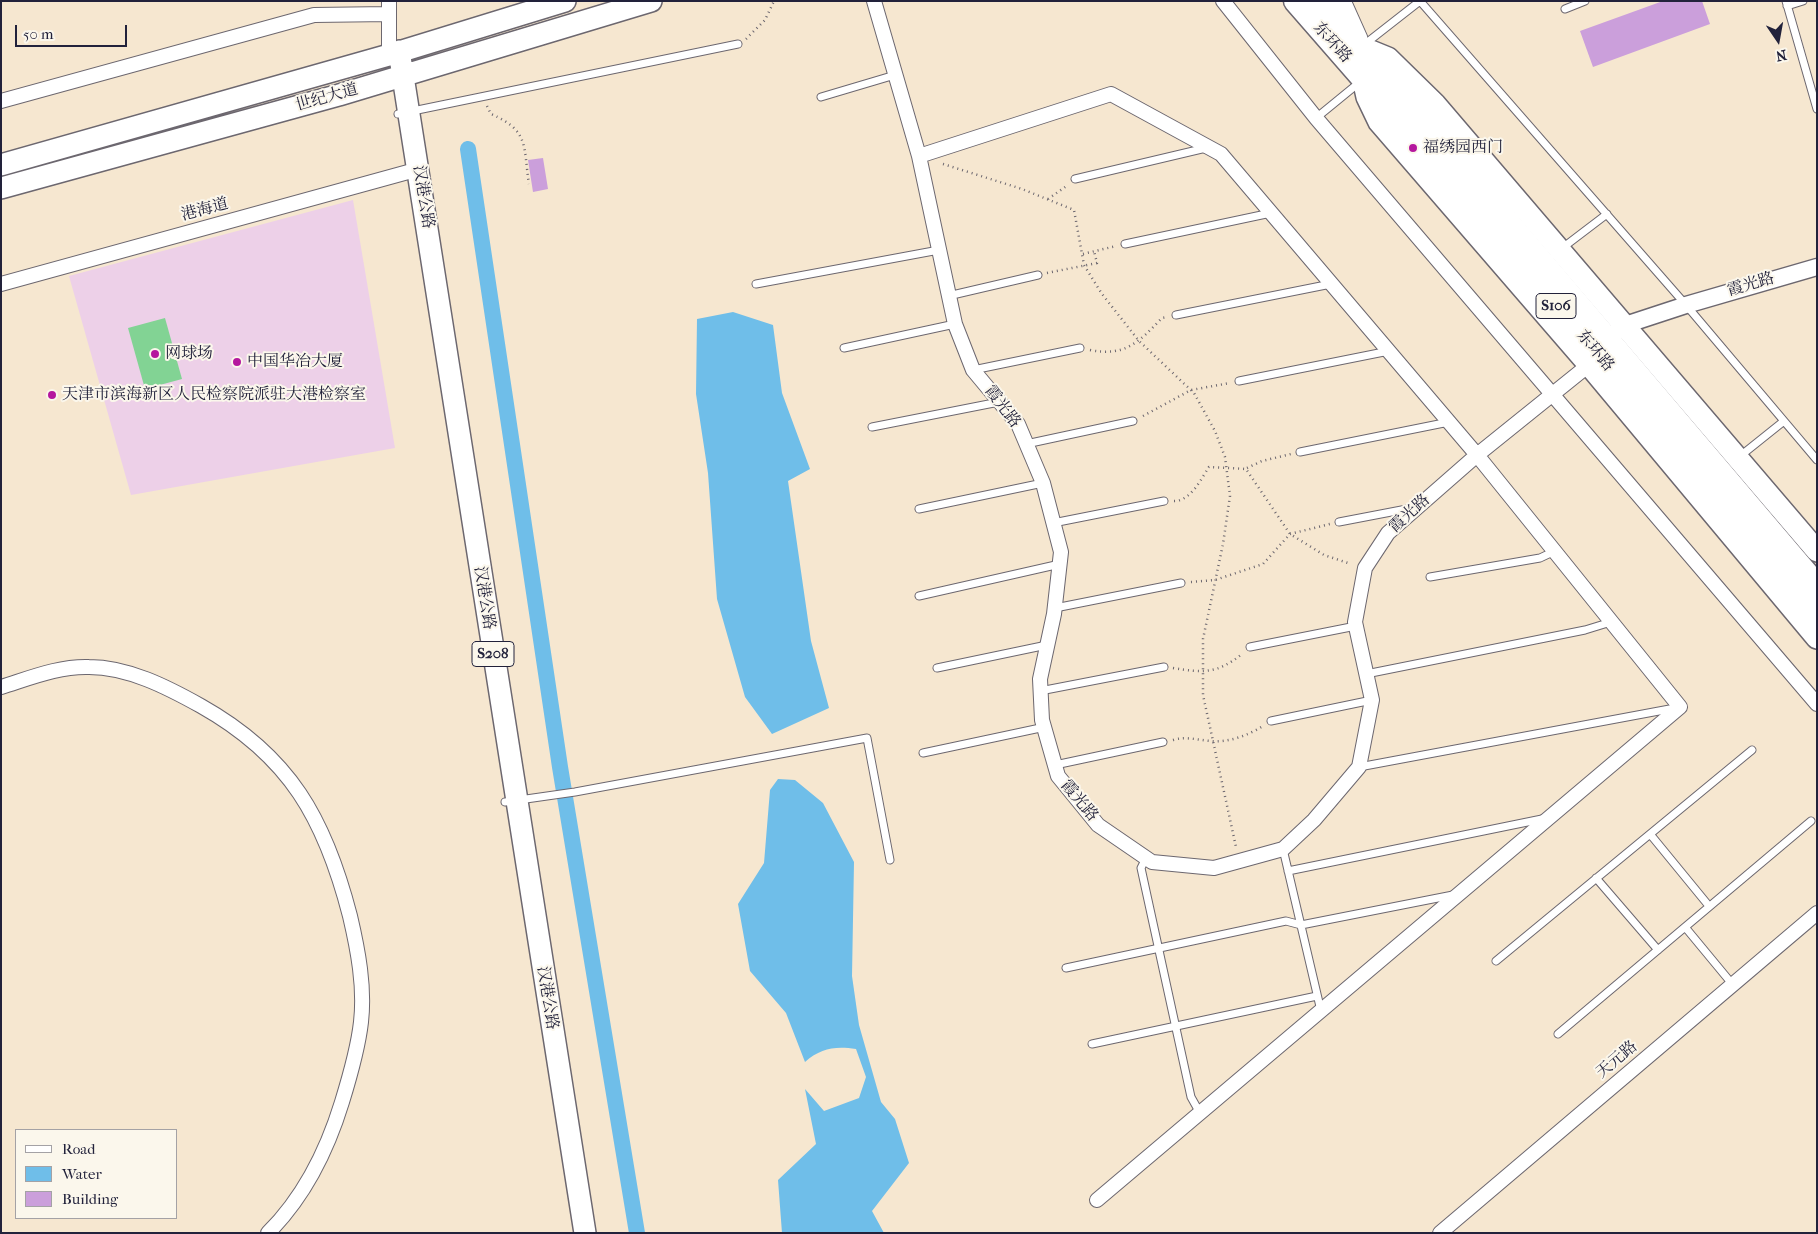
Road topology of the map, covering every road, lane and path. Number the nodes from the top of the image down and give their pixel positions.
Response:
1 (565, 1) edge
2 (651, 1) edge
3 (774, 1) edge
4 (874, 1) edge
5 (1223, 1) edge
6 (1295, 1) edge
7 (1321, 1) edge
8 (1341, 1) edge
9 (1420, 1) edge
10 (1585, 1) edge
11 (1803, 1) edge
12 (1786, 3) edge
13 (389, 8) edge
14 (1565, 9) dead end
15 (738, 44) joint
16 (1361, 47) junction
17 (394, 53) junction
18 (894, 75) junction
19 (398, 76) junction
20 (1363, 78) junction
21 (1813, 82) edge
22 (484, 97) junction
23 (821, 97) dead end
24 (1, 101) edge
25 (1817, 109) edge
26 (404, 113) junction
27 (1316, 118) junction
28 (1208, 147) junction
29 (919, 156) junction
30 (1, 165) edge
31 (413, 171) junction
32 (1075, 180) joint
33 (529, 184) dead end
34 (1, 188) edge
35 (1048, 199) junction
36 (1271, 213) junction
37 (1606, 214) junction
38 (1125, 244) joint
39 (940, 250) junction
40 (1094, 251) junction
41 (1082, 254) junction
42 (1552, 255) junction
43 (1084, 265) junction
44 (1817, 267) edge
45 (1038, 275) joint
46 (1817, 276) edge
47 (1, 284) edge
48 (756, 284) dead end
49 (1332, 284) junction
50 (948, 296) junction
51 (1689, 308) junction
52 (1176, 315) joint
53 (955, 324) junction
54 (1140, 342) junction
55 (1609, 344) junction
56 (844, 348) dead end
57 (1080, 348) joint
58 (1389, 351) junction
59 (973, 370) junction
60 (1239, 381) joint
61 (1191, 390) junction
62 (1552, 396) junction
63 (999, 402) junction
64 (1133, 421) joint
65 (1784, 421) junction
66 (1449, 422) junction
67 (872, 427) dead end
68 (1026, 444) junction
69 (1300, 452) joint
70 (1477, 455) junction
71 (1817, 460) edge
72 (1729, 465) junction
73 (1226, 467) junction
74 (1246, 468) junction
75 (1044, 482) junction
76 (1164, 501) joint
77 (1417, 507) junction
78 (919, 509) dead end
79 (1339, 522) joint
80 (1054, 523) junction
81 (1290, 534) junction
82 (1555, 551) junction
83 (1817, 551) edge
84 (1060, 564) junction
85 (1365, 568) junction
86 (1430, 577) dead end
87 (1215, 580) junction
88 (1181, 583) joint
89 (1817, 585) edge
90 (919, 596) dead end
91 (1055, 608) junction
92 (1817, 611) edge
93 (1612, 622) junction
94 (1356, 626) junction
95 (1817, 638) edge
96 (1048, 645) junction
97 (1250, 647) joint
98 (1164, 667) joint
99 (937, 668) dead end
100 (1203, 673) junction
101 (1366, 674) junction
102 (1, 687) edge
103 (1040, 691) junction
104 (1372, 700) junction
105 (1817, 704) edge
106 (1680, 708) junction
107 (1271, 721) joint
108 (1044, 728) junction
109 (1163, 742) joint
110 (1214, 742) junction
111 (1752, 750) dead end
112 (923, 753) dead end
113 (1055, 765) junction
114 (1359, 767) junction
115 (510, 802) junction
116 (1550, 817) junction
117 (1811, 821) dead end
118 (1650, 834) junction
119 (1283, 849) junction
120 (1146, 858) junction
121 (890, 860) dead end
122 (1238, 861) junction
123 (1288, 871) junction
124 (1596, 878) junction
125 (1459, 894) junction
126 (1710, 906) junction
127 (1817, 913) edge
128 (1300, 925) junction
129 (1686, 926) junction
130 (1158, 948) junction
131 (1658, 950) junction
132 (1496, 961) dead end
133 (1066, 968) dead end
134 (1733, 985) junction
135 (1317, 996) junction
136 (1321, 1011) junction
137 (1176, 1027) junction
138 (1558, 1034) dead end
139 (1092, 1044) dead end
140 (1200, 1113) junction
141 (1097, 1200) dead end
142 (268, 1233) edge
143 (572, 1233) edge
144 (584, 1233) edge
145 (1440, 1233) edge

1 - 17 main road, 世纪大道
2 - 19 main road, 世纪大道
3 - 15 path
4 - 18 street, 霞光路
5 - 27 street
6 - 20 highway, 东环路 / S106
7 - 16 highway, 东环路 / S106
8 - 16 main road
9 - 16 lane
9 - 37 lane
10 - 14 lane
11 - 12 lane
12 - 21 lane
13 - 17 street
13 - 24 street
15 - 22 lane
16 - 42 highway, 东环路 / S106
17 - 19 main road, 汉港公路 / S208
17 - 30 main road, 世纪大道
18 - 23 lane
18 - 29 street, 霞光路
19 - 26 main road, 汉港公路 / S208
19 - 34 main road, 世纪大道
20 - 27 lane
20 - 55 highway, 东环路 / S106
21 - 25 lane
22 - 26 lane
22 - 33 path
26 - 31 main road, 汉港公路 / S208
27 - 62 street
28 - 29 street
28 - 32 lane
28 - 36 street
29 - 35 path
29 - 39 street, 霞光路
31 - 47 street, 港海道
31 - 115 main road, 汉港公路 / S208
32 - 35 path
35 - 41 path
36 - 38 lane
36 - 49 street
37 - 42 lane
37 - 51 lane
38 - 40 path
39 - 48 lane
39 - 50 street, 霞光路
40 - 41 path
40 - 43 path
41 - 43 path
42 - 55 highway, 东环路 / S106
43 - 45 path
43 - 54 path
44 - 51 street, 霞光路
45 - 50 lane
46 - 51 street, 霞光路
49 - 52 lane
49 - 58 street
50 - 53 street, 霞光路
51 - 55 street, 霞光路
51 - 65 lane
52 - 54 path
53 - 56 lane
53 - 59 street, 霞光路
54 - 57 path
54 - 61 path
55 - 62 street, 霞光路
55 - 72 highway, 东环路 / S106
55 - 92 highway, 东环路 / S106
55 - 95 main road
57 - 59 lane
58 - 60 lane
58 - 66 street
59 - 63 street, 霞光路
60 - 61 path
61 - 64 path
61 - 73 path
62 - 70 street, 霞光路
62 - 105 street
63 - 67 lane
63 - 68 street, 霞光路
64 - 68 lane
65 - 71 lane
65 - 72 lane
66 - 69 lane
66 - 70 street
68 - 75 street, 霞光路
69 - 74 path
70 - 77 street, 霞光路
70 - 82 street
72 - 83 main road
72 - 89 highway, 东环路 / S106
73 - 74 path
73 - 76 path
73 - 87 path
74 - 81 path
75 - 78 lane
75 - 80 street, 霞光路
76 - 80 lane
77 - 79 lane
77 - 85 street, 霞光路
79 - 81 path
80 - 84 street, 霞光路
81 - 85 path
81 - 87 path
82 - 86 lane
82 - 93 street
84 - 90 lane
84 - 91 street, 霞光路
85 - 94 street, 霞光路
87 - 88 path
87 - 100 path
88 - 91 lane
91 - 96 street, 霞光路
93 - 101 lane
93 - 106 street
94 - 97 lane
94 - 101 street, 霞光路
96 - 99 lane
96 - 103 street, 霞光路
97 - 100 path
98 - 100 path
98 - 103 lane
100 - 110 path
101 - 104 street, 霞光路
102 - 142 street
103 - 108 street, 霞光路
104 - 107 lane
104 - 114 street, 霞光路
106 - 114 lane
106 - 116 street
107 - 110 path
108 - 112 lane
108 - 113 street, 霞光路
109 - 110 path
109 - 113 lane
110 - 122 path
111 - 118 lane
113 - 120 street, 霞光路
114 - 119 street, 霞光路
115 - 121 lane
115 - 143 main road, 汉港公路
115 - 144 main road, 汉港公路 / S208
116 - 123 lane
116 - 125 street
117 - 126 lane
118 - 124 lane
118 - 126 lane
119 - 122 street, 霞光路
119 - 123 lane
120 - 122 street, 霞光路
120 - 130 lane
123 - 128 lane
124 - 131 lane
124 - 132 lane
125 - 128 lane
125 - 136 street
126 - 129 lane
127 - 134 street, 天元路
128 - 130 lane
128 - 135 lane
129 - 131 lane
129 - 134 lane
130 - 133 lane
130 - 137 lane
131 - 138 lane
134 - 145 street, 天元路
135 - 136 lane
135 - 137 lane
136 - 140 street
137 - 139 lane
137 - 140 lane
140 - 141 street

